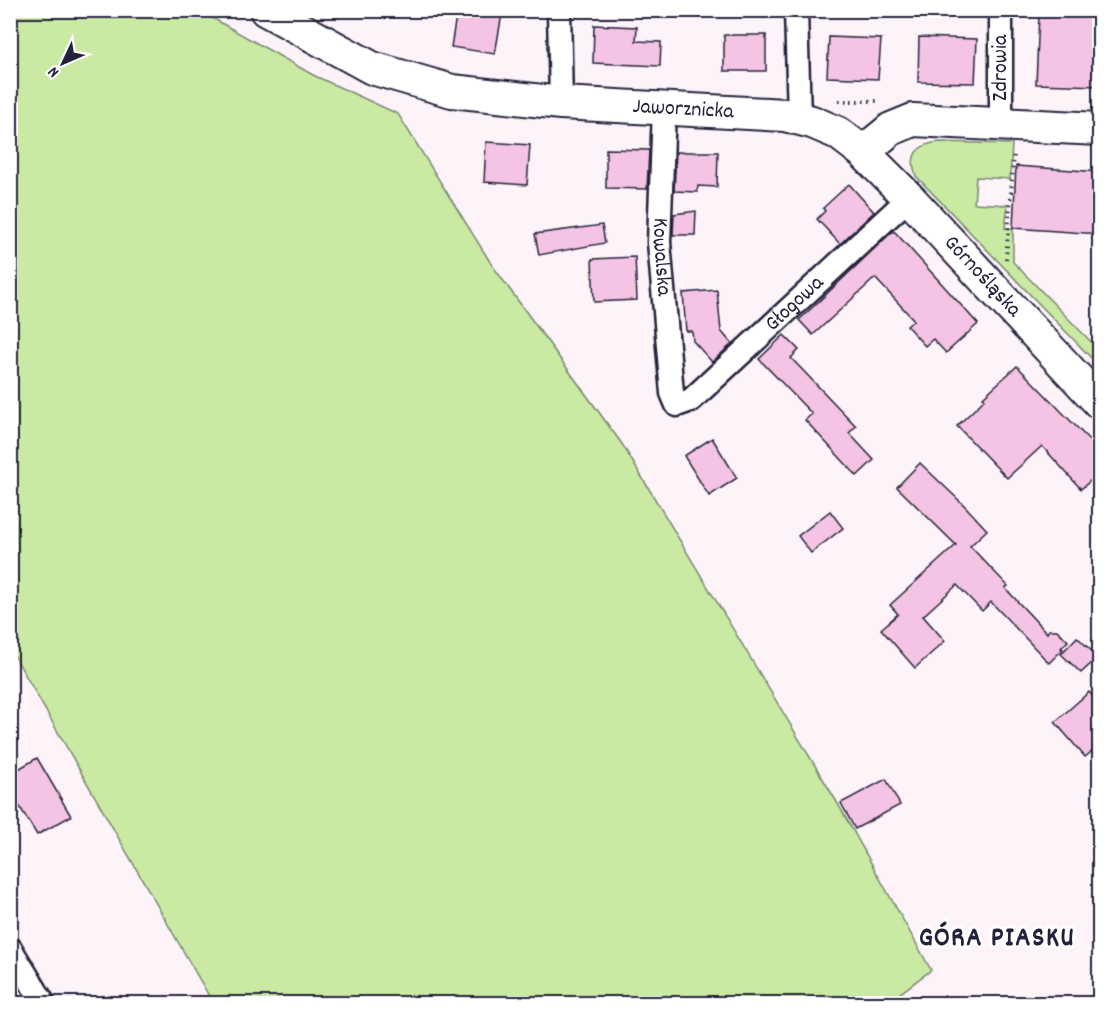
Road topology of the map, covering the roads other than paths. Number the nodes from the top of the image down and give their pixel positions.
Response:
1 (559, 10) edge
2 (796, 10) edge
3 (1000, 10) edge
4 (284, 15) edge
5 (561, 103) junction
6 (664, 109) junction
7 (799, 118) junction
8 (1100, 129) edge
9 (1008, 138) junction
10 (863, 152) junction
11 (909, 198) junction
12 (1100, 403) edge
13 (677, 405) joint
14 (10, 948) edge
15 (44, 1004) edge

1 - 5 street
2 - 7 street
3 - 9 street, Zdrowia
4 - 5 street, Jaworznicka
5 - 6 street, Jaworznicka
6 - 7 street, Jaworznicka
6 - 13 street, Kowalska
7 - 10 street, Jaworznicka
8 - 9 street
9 - 10 street
10 - 11 street, Górnośląska
11 - 12 street, Górnośląska
11 - 13 street, Głogowa
14 - 15 street

